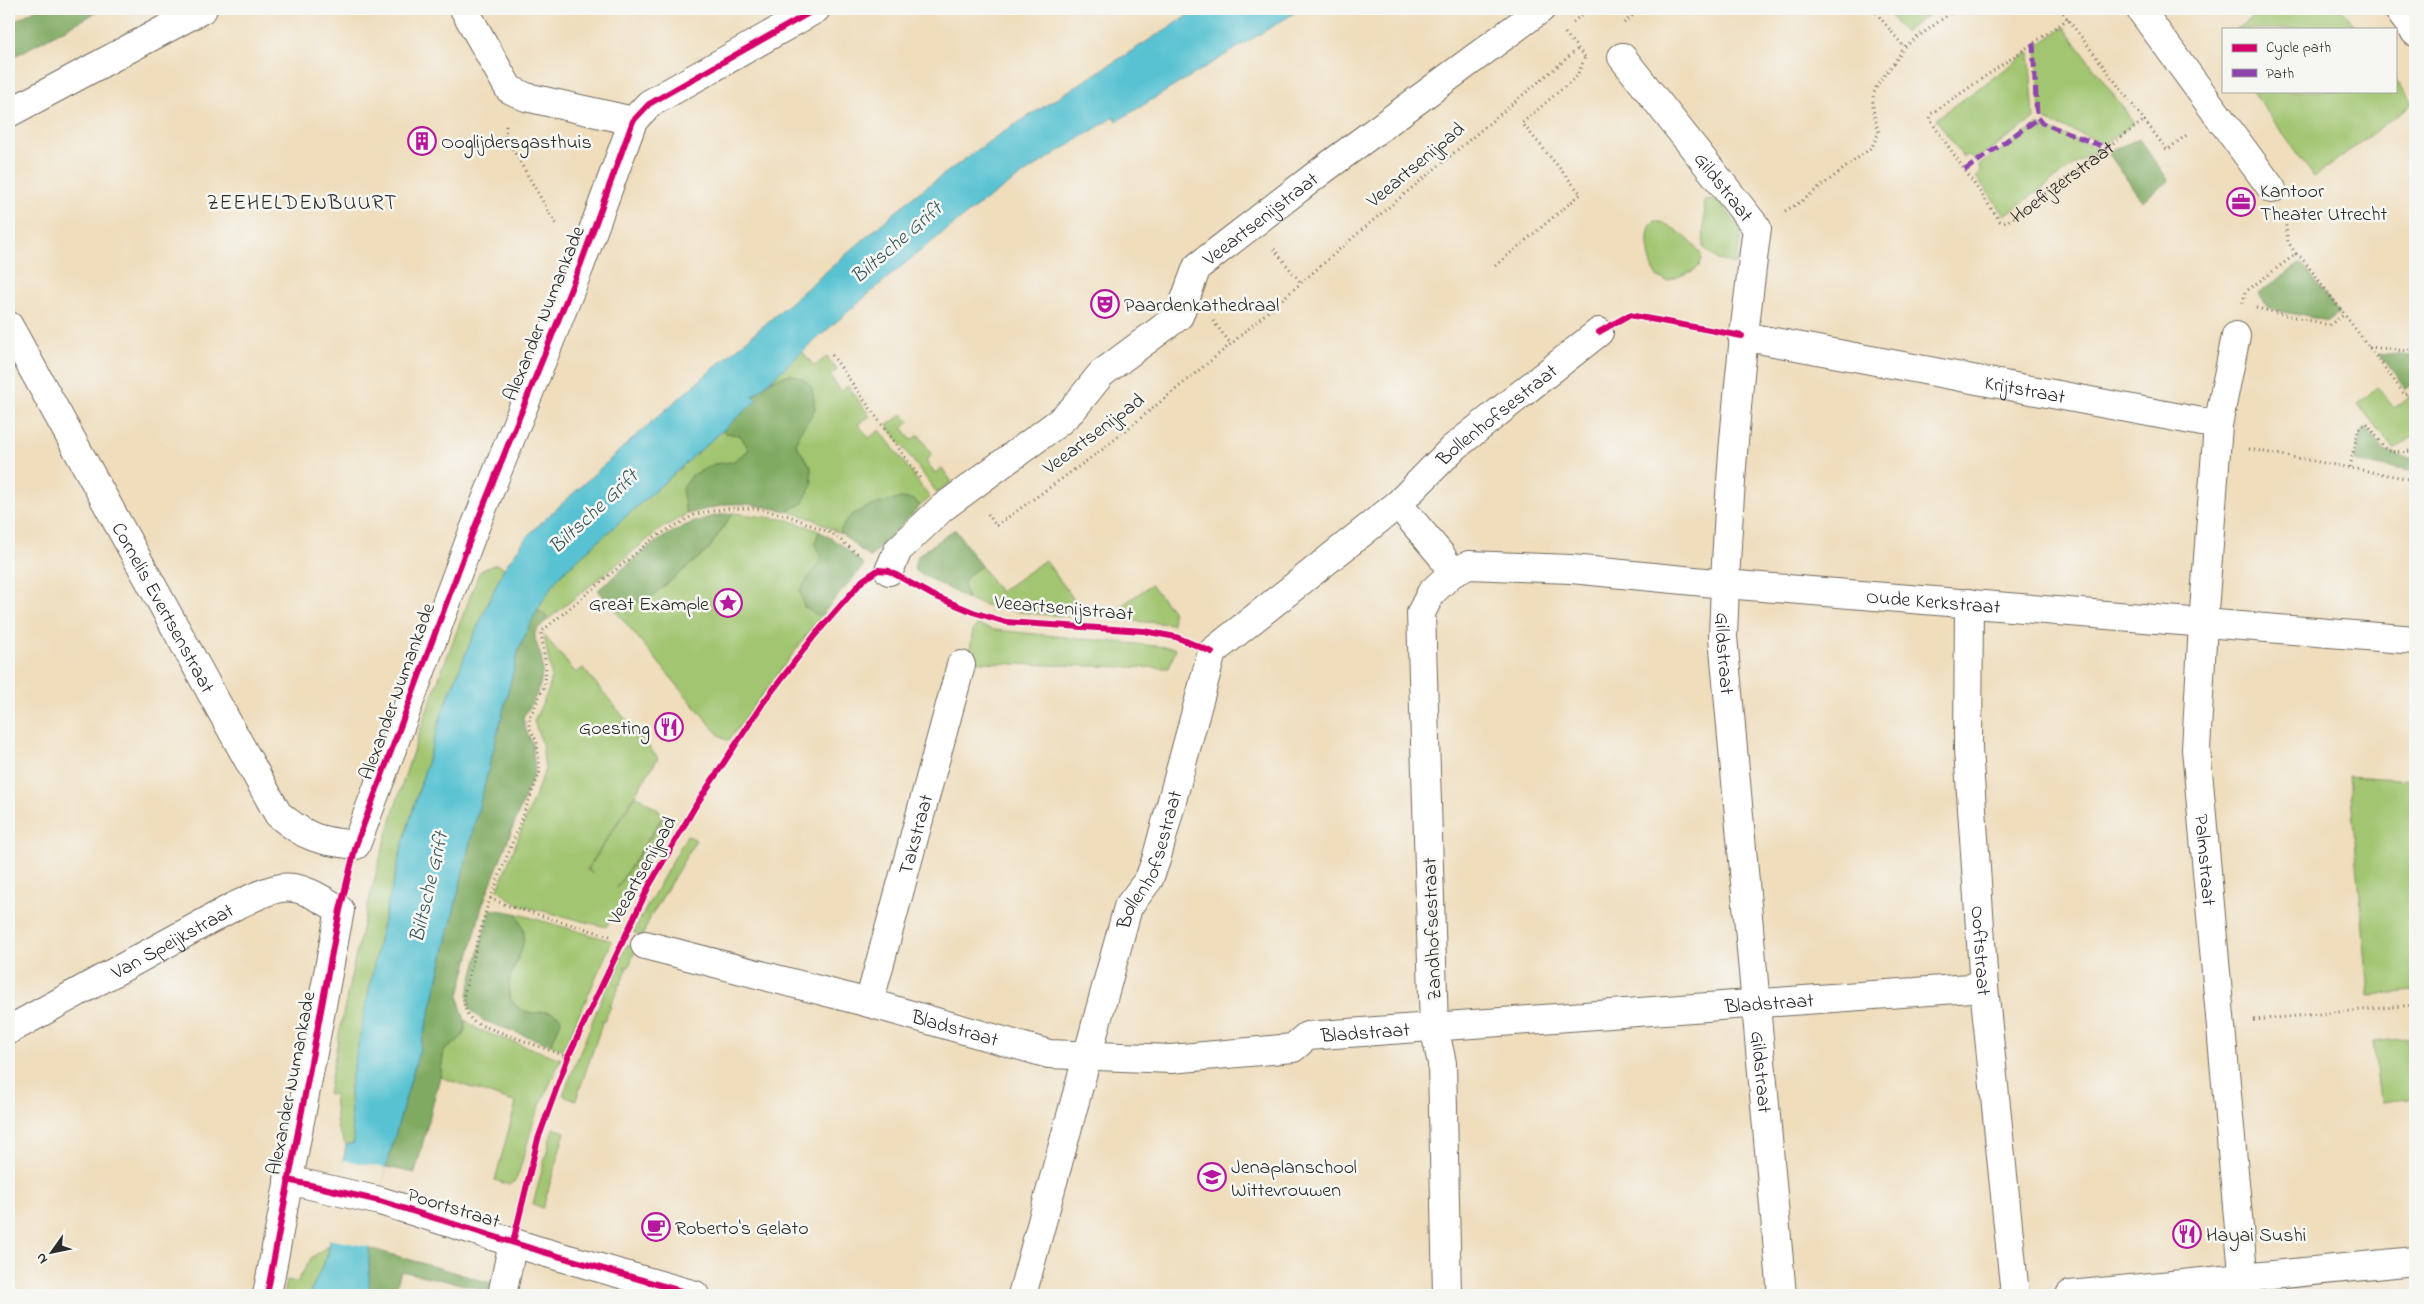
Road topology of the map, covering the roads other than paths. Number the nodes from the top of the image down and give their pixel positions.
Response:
1 (203, 9) edge
2 (464, 9) edge
3 (816, 9) edge
4 (1541, 9) edge
5 (2140, 9) edge
6 (2398, 9) edge
7 (2415, 32) edge
8 (1622, 57) dead end
9 (9, 113) edge
10 (633, 121) junction
11 (2272, 189) road end
12 (9, 326) edge
13 (1599, 332) dead end
14 (1742, 336) junction
15 (2236, 336) dead end
16 (2217, 434) junction
17 (1398, 504) junction
18 (884, 571) road end
19 (1452, 573) junction
20 (1725, 584) junction
21 (1969, 603) junction
22 (2203, 624) junction
23 (2415, 640) edge
24 (961, 665) dead end
25 (356, 845) joint
26 (340, 910) joint
27 (634, 942) road end
28 (1984, 987) junction
29 (869, 1004) junction
30 (1757, 1004) junction
31 (1434, 1027) junction
32 (9, 1030) edge
33 (1086, 1057) junction
34 (288, 1180) junction
35 (513, 1242) junction
36 (2415, 1261) edge
37 (2244, 1287) edge
38 (267, 1295) edge
39 (502, 1295) edge
40 (695, 1295) edge
41 (1022, 1295) edge
42 (1447, 1295) edge
43 (1782, 1295) edge
44 (2015, 1295) edge
45 (2070, 1295) edge

1 - 9 street
2 - 10 street
3 - 10 street
4 - 18 street, Veeartsenijstraat
5 - 11 street
6 - 7 street
8 - 14 street, Gildstraat
10 - 25 street, Alexander Numankade
12 - 25 street, Cornelis Evertsenstraat
13 - 17 street, Bollenhofsestraat
14 - 16 street, Krijtstraat
14 - 20 street, Gildstraat
15 - 16 street
16 - 22 street, Palmstraat
17 - 19 street
17 - 33 street, Bollenhofsestraat
19 - 20 street, Oude Kerkstraat
19 - 31 street, Zandhofsestraat
20 - 21 street, Oude Kerkstraat
20 - 30 street, Gildstraat
21 - 22 street, Oude Kerkstraat
21 - 28 street, Ooftstraat
22 - 23 street, Oude Kerkstraat
22 - 37 street, Palmstraat
24 - 29 street, Takstraat
26 - 32 street, Van Speijkstraat
26 - 34 street, Alexander Numankade
27 - 29 street, Bladstraat
28 - 30 street, Bladstraat
28 - 44 street, Ooftstraat
29 - 33 street, Bladstraat
30 - 31 street, Bladstraat
30 - 43 street, Gildstraat
31 - 33 street, Bladstraat
31 - 42 street, Zandhofsestraat
33 - 41 street, Bollenhofsestraat
34 - 35 street, Poortstraat
34 - 38 street, Alexander Numankade
35 - 39 street
35 - 40 street, Poortstraat
36 - 37 street
37 - 45 street

